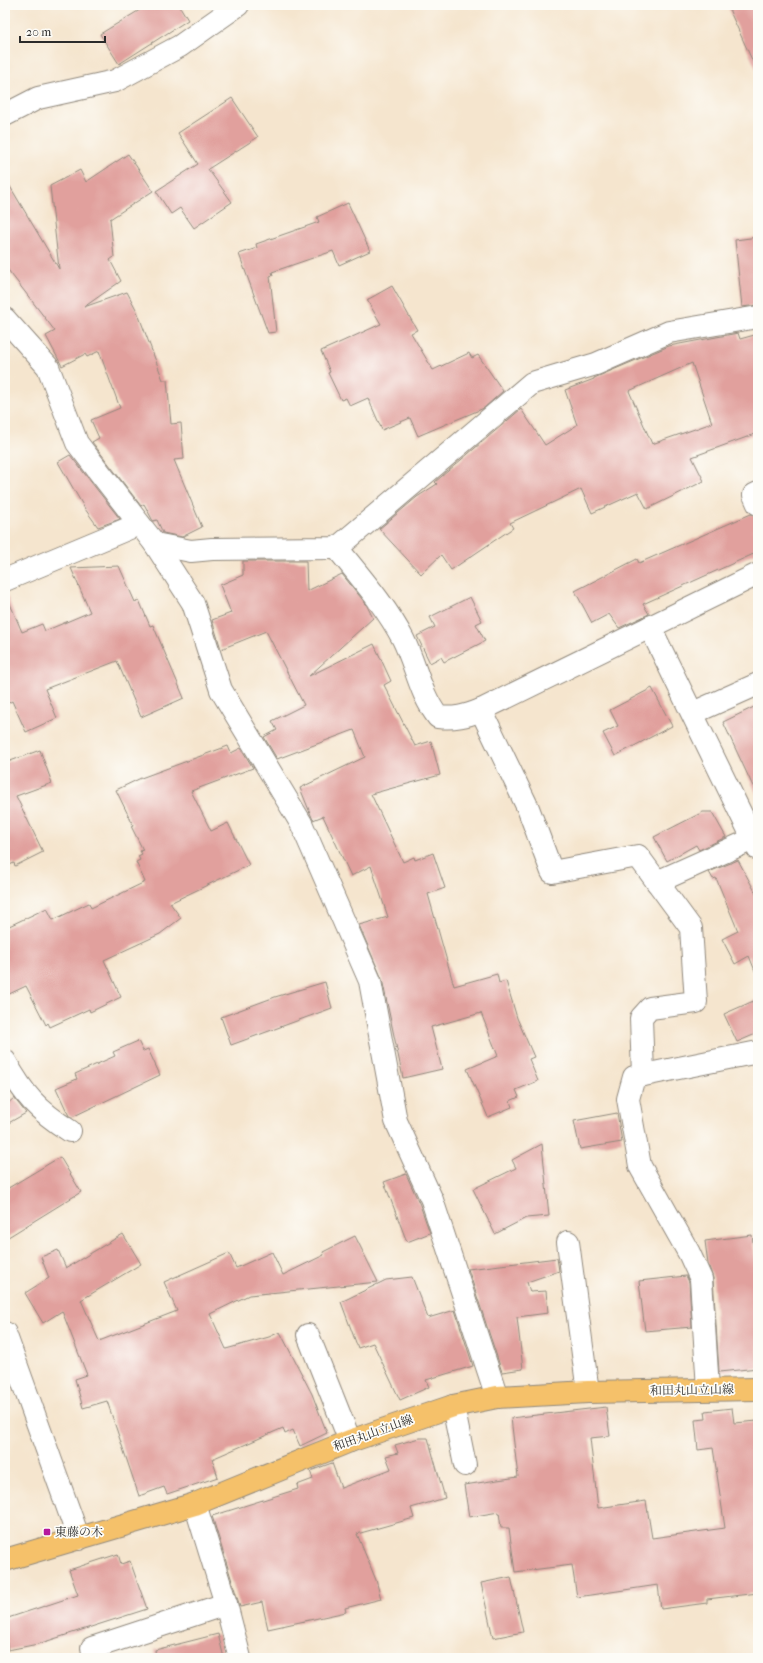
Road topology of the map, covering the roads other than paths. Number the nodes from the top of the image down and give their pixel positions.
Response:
1 (238, 5) edge
2 (5, 115) edge
3 (758, 317) edge
4 (5, 319) edge
5 (758, 493) edge
6 (758, 504) edge
7 (139, 524) junction
8 (155, 544) junction
9 (337, 548) junction
10 (758, 574) edge
11 (5, 580) edge
12 (650, 627) junction
13 (758, 684) edge
14 (481, 710) junction
15 (693, 713) junction
16 (756, 844) edge
17 (657, 882) junction
18 (758, 1052) edge
19 (5, 1061) edge
20 (643, 1075) junction
21 (70, 1131) dead end
22 (568, 1242) dead end
23 (5, 1333) edge
24 (308, 1335) dead end
25 (708, 1389) junction
26 (758, 1389) edge
27 (588, 1392) junction
28 (497, 1397) junction
29 (453, 1406) junction
30 (350, 1441) junction
31 (465, 1465) dead end
32 (195, 1504) junction
33 (79, 1539) junction
34 (5, 1560) edge
35 (226, 1604) junction
36 (92, 1648) dead end
37 (240, 1658) edge

1 - 2 street
3 - 9 street
4 - 7 street
5 - 6 street
7 - 8 street
7 - 11 street
8 - 9 street
8 - 28 street
9 - 14 street
10 - 12 street
12 - 14 street
12 - 15 street
13 - 15 street
14 - 17 street
15 - 16 street
16 - 17 street
17 - 20 street
18 - 20 street
19 - 21 street
20 - 25 street
22 - 27 street
23 - 33 street
24 - 30 street
25 - 26 main road, 和田丸山立山線
25 - 27 main road, 和田丸山立山線
27 - 28 main road, 和田丸山立山線
28 - 29 main road, 和田丸山立山線
29 - 30 main road, 和田丸山立山線
29 - 31 street
30 - 32 main road, 和田丸山立山線
32 - 33 main road, 和田丸山立山線
32 - 35 street
33 - 34 main road, 和田丸山立山線
35 - 36 street
35 - 37 street

